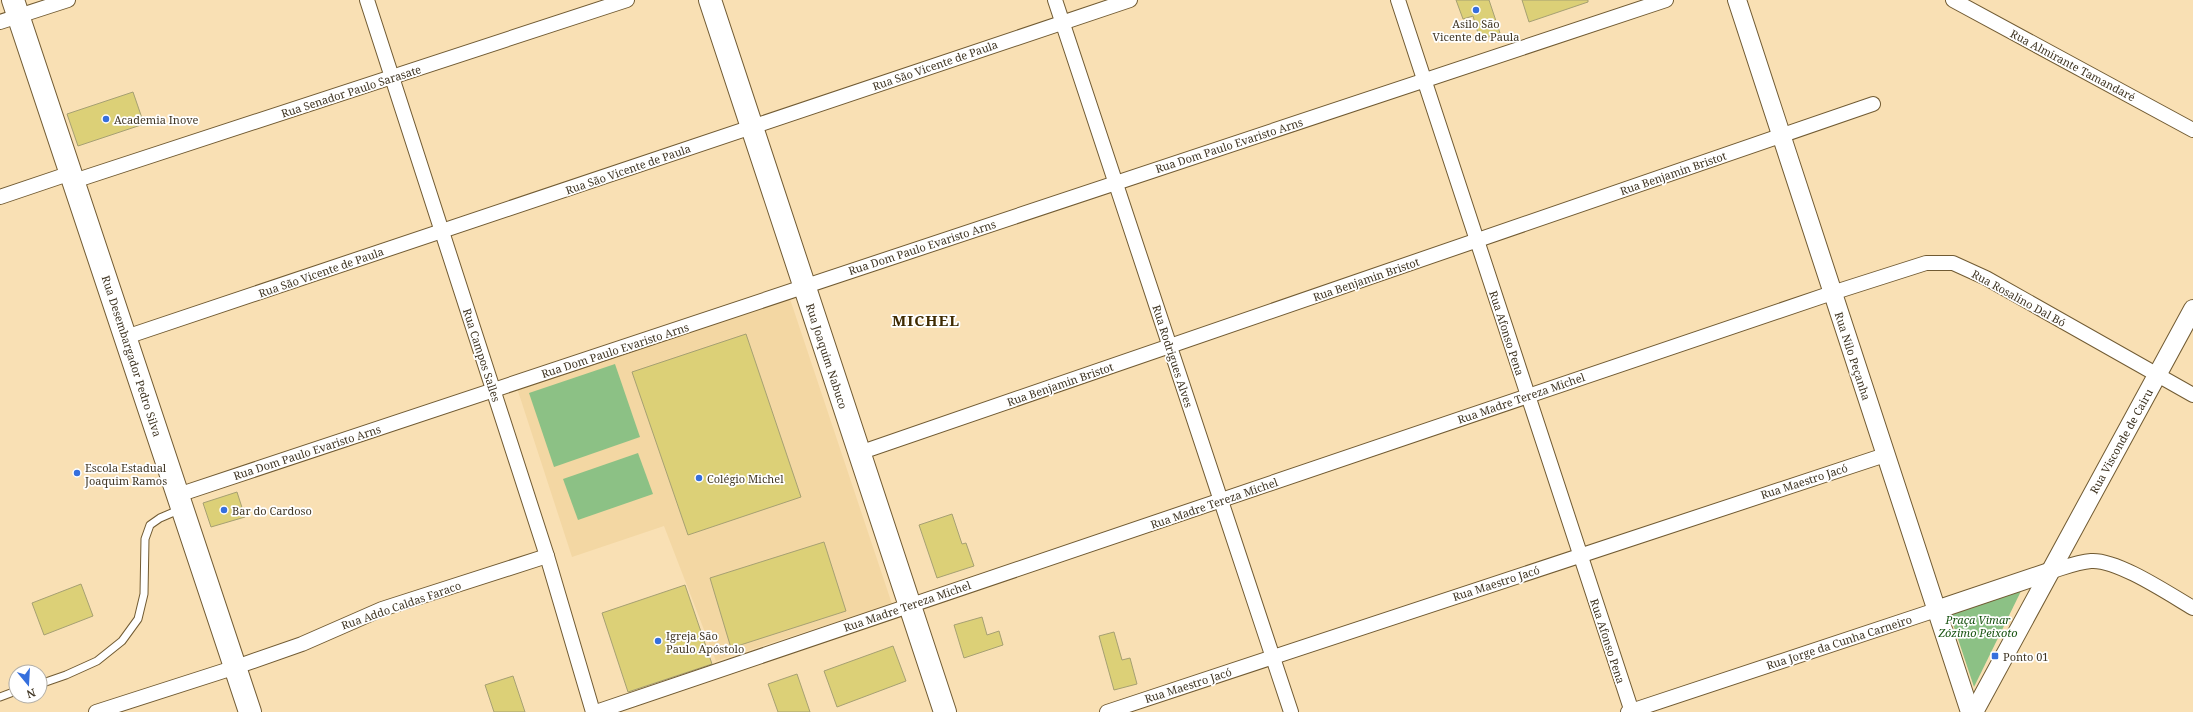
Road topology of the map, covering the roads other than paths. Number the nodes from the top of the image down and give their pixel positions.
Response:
1 (68, 0) edge
2 (367, 0) edge
3 (627, 0) edge
4 (710, 0) edge
5 (1055, 0) edge
6 (1130, 0) edge
7 (1398, 0) edge
8 (1666, 0) edge
9 (1737, 0) edge
10 (1952, 0) edge
11 (11, 13) edge
12 (1062, 23) junction
13 (393, 77) junction
14 (1424, 80) junction
15 (1873, 104) dead end
16 (752, 127) junction
17 (2193, 130) edge
18 (1781, 136) junction
19 (72, 177) junction
20 (1116, 183) junction
21 (0, 197) edge
22 (441, 231) junction
23 (1477, 240) junction
24 (804, 286) junction
25 (1832, 293) junction
26 (2193, 309) edge
27 (126, 337) junction
28 (1170, 346) junction
29 (2157, 375) junction
30 (494, 390) junction
31 (2193, 395) edge
32 (1528, 396) junction
33 (860, 453) junction
34 (1885, 455) junction
35 (1221, 500) junction
36 (180, 501) junction
37 (1580, 555) junction
38 (547, 556) junction
39 (2050, 572) junction
40 (910, 606) junction
41 (2193, 608) edge
42 (1936, 610) junction
43 (1273, 657) junction
44 (236, 667) junction
45 (48, 681) edge
46 (96, 712) edge
47 (250, 712) edge
48 (593, 712) edge
49 (596, 712) edge
50 (945, 712) edge
51 (1107, 712) edge
52 (1291, 712) edge
53 (1630, 712) edge
54 (1970, 712) edge
55 (1974, 712) edge

1 - 11 street
2 - 13 street, Rua Campos Salles
3 - 13 street, Rua Senador Paulo Sarasate
4 - 16 main road, Rua Joaquim Nabuco
5 - 12 street, Rua Rodrigues Alves
6 - 12 street, Rua São Vicente de Paula
7 - 14 street, Rua Afonso Pena
8 - 14 street, Rua Dom Paulo Evaristo Arns
9 - 18 street, Rua Nilo Peçanha
10 - 17 street, Rua Almirante Tamandaré
11 - 19 main road, Rua Desembargador Pedro Silva
12 - 16 street, Rua São Vicente de Paula
12 - 20 street, Rua Rodrigues Alves
13 - 19 street, Rua Senador Paulo Sarasate
13 - 22 street, Rua Campos Salles
14 - 20 street, Rua Dom Paulo Evaristo Arns
14 - 23 street, Rua Afonso Pena
15 - 18 street, Rua Benjamin Bristot
16 - 22 street, Rua São Vicente de Paula
16 - 24 main road, Rua Joaquim Nabuco
18 - 23 street, Rua Benjamin Bristot
18 - 25 street, Rua Nilo Peçanha
19 - 21 street, Rua Senador Paulo Sarasate
19 - 27 main road, Rua Desembargador Pedro Silva
20 - 24 street, Rua Dom Paulo Evaristo Arns
20 - 28 street, Rua Rodrigues Alves
22 - 27 street, Rua São Vicente de Paula
22 - 30 street, Rua Campos Salles
23 - 28 street, Rua Benjamin Bristot
23 - 32 street, Rua Afonso Pena
24 - 30 street, Rua Dom Paulo Evaristo Arns
24 - 33 main road, Rua Joaquim Nabuco
25 - 29 street, Rua Rosalino Dal Bó
25 - 32 street, Rua Madre Tereza Michel
25 - 34 street, Rua Nilo Peçanha
26 - 29 street, Rua Visconde de Cairu
27 - 36 main road, Rua Desembargador Pedro Silva
28 - 33 street, Rua Benjamin Bristot
28 - 35 street, Rua Rodrigues Alves
29 - 31 street, Rua Rosalino Dal Bó
29 - 39 street, Rua Visconde de Cairu
30 - 36 street, Rua Dom Paulo Evaristo Arns
30 - 38 street, Rua Campos Salles
32 - 35 street, Rua Madre Tereza Michel
32 - 37 street, Rua Afonso Pena
33 - 40 main road, Rua Joaquim Nabuco
34 - 37 street, Rua Maestro Jacó
34 - 42 street, Rua Nilo Peçanha
35 - 40 street, Rua Madre Tereza Michel
35 - 43 street, Rua Rodrigues Alves
36 - 44 main road, Rua Desembargador Pedro Silva
36 - 45 lane
37 - 43 street, Rua Maestro Jacó
37 - 53 street, Rua Afonso Pena
38 - 44 street, Rua Addo Caldas Faraco
38 - 48 street, Rua Campos Salles
39 - 41 street
39 - 42 street, Rua Jorge da Cunha Carneiro
39 - 55 street, Rua Visconde de Cairu
40 - 49 street, Rua Madre Tereza Michel
40 - 50 main road, Rua Joaquim Nabuco
42 - 53 street, Rua Jorge da Cunha Carneiro
42 - 54 street, Rua Nilo Peçanha
43 - 51 street, Rua Maestro Jacó
43 - 52 street, Rua Rodrigues Alves
44 - 46 street, Rua Addo Caldas Faraco
44 - 47 main road, Rua Desembargador Pedro Silva

